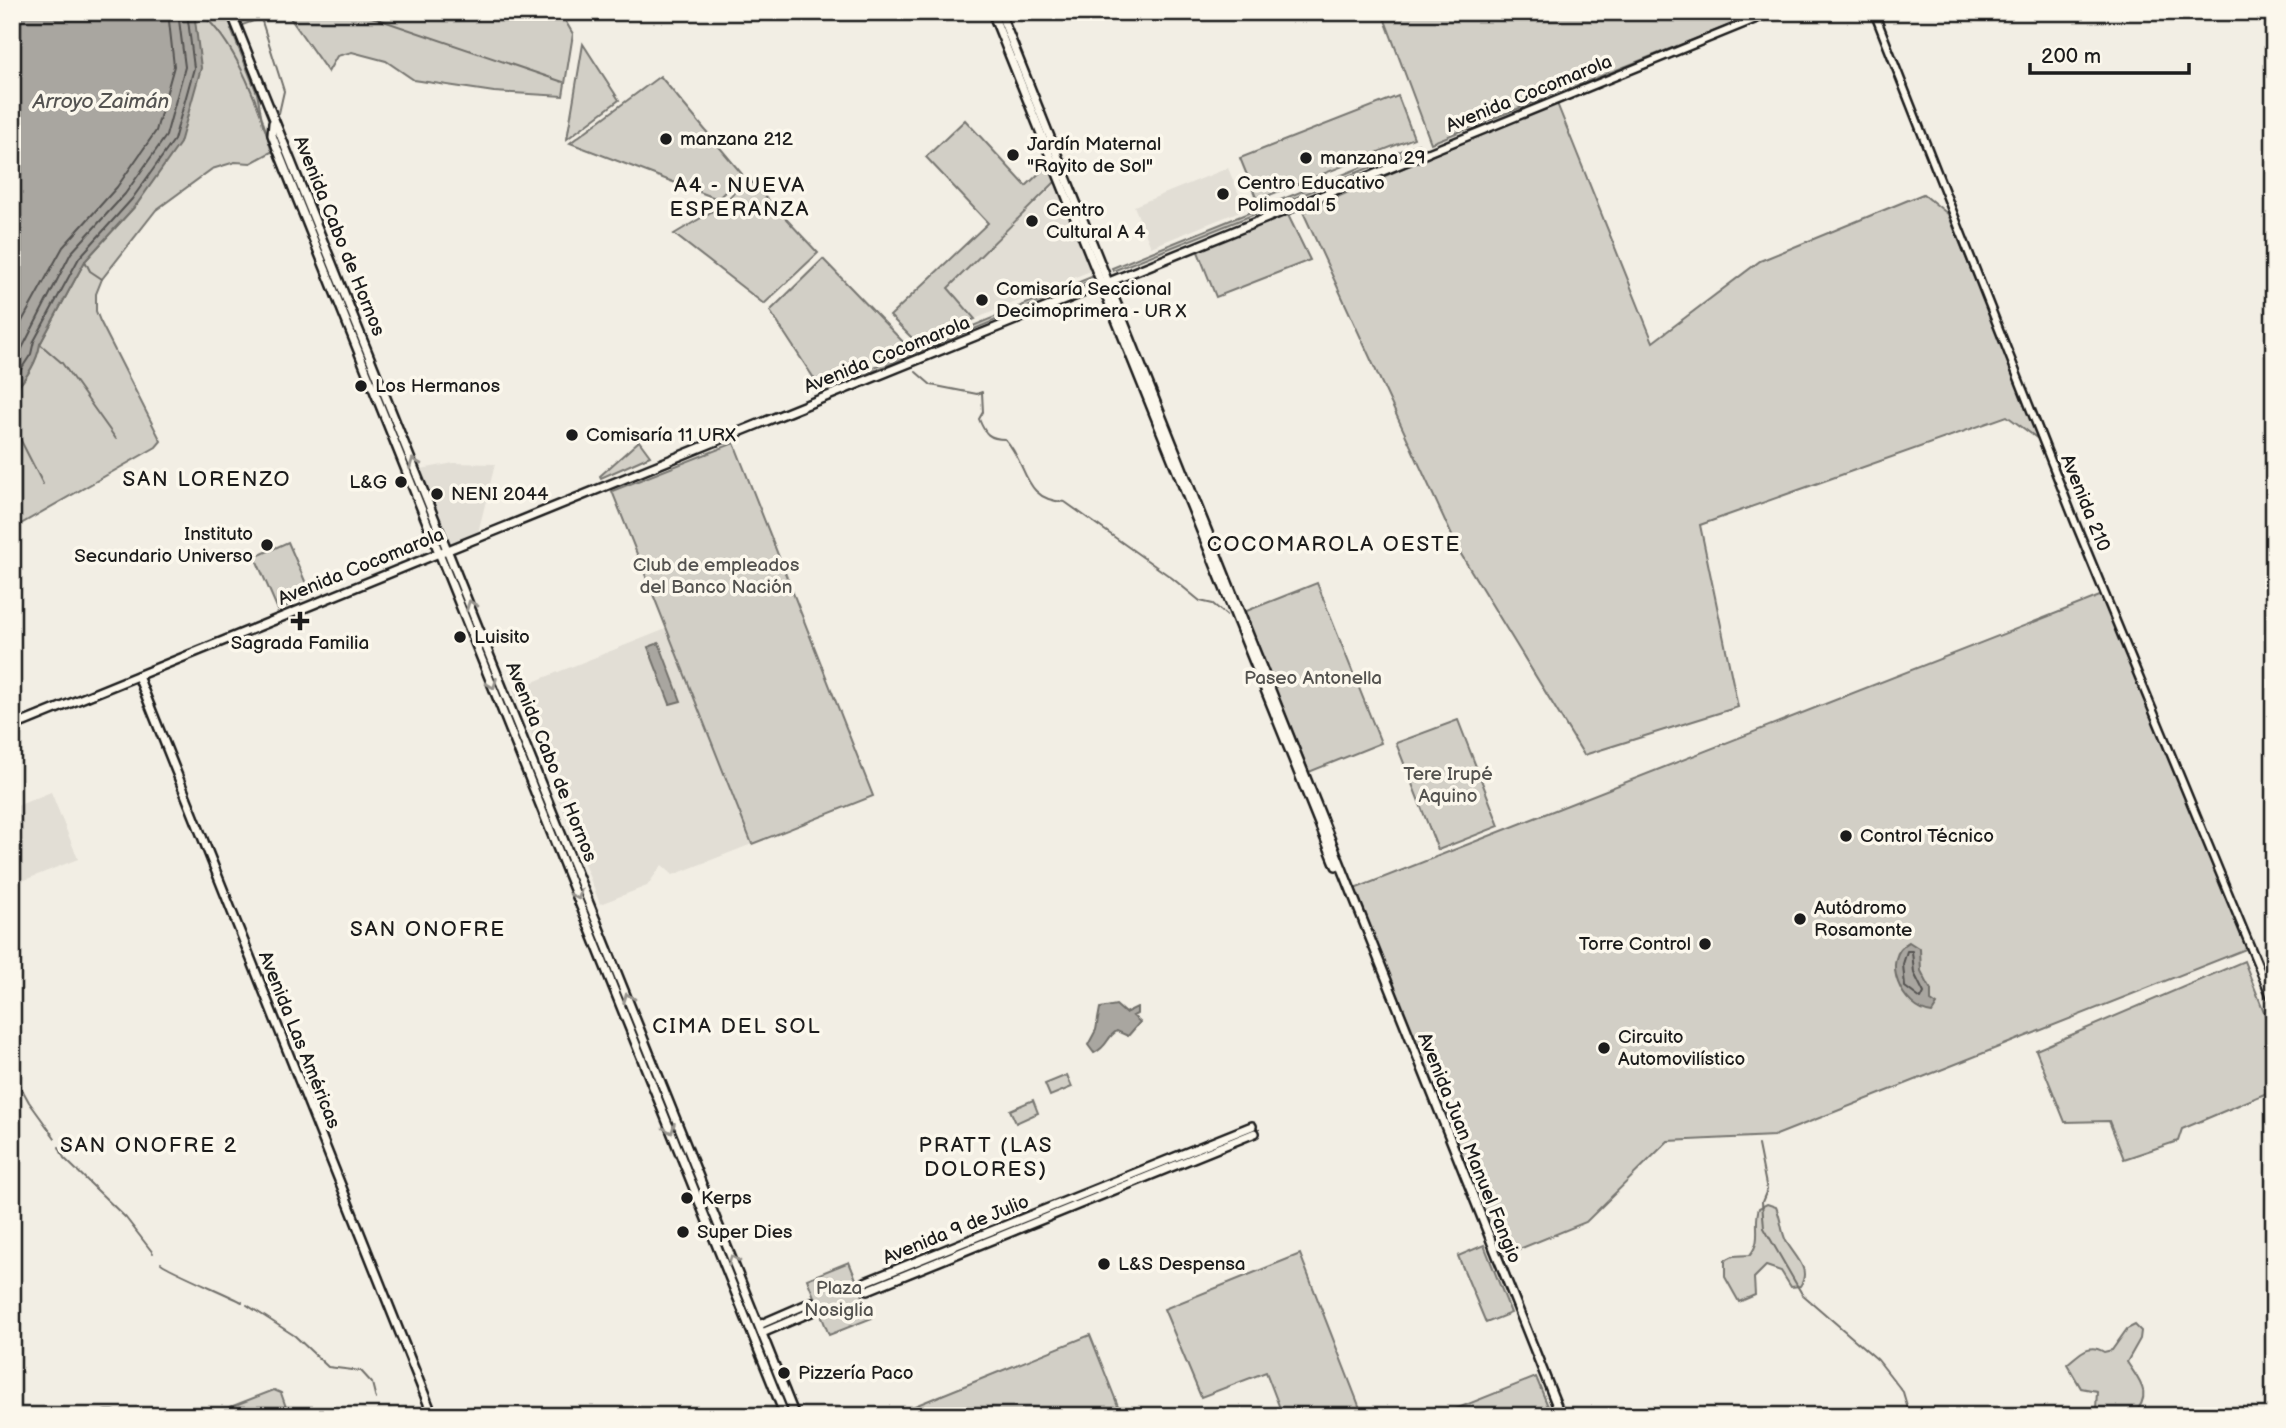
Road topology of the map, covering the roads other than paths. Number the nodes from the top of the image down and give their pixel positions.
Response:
1 (231, 12) edge
2 (992, 12) edge
3 (1000, 12) edge
4 (1773, 12) edge
5 (1874, 12) edge
6 (1427, 153) joint
7 (1106, 283) junction
8 (444, 551) junction
9 (138, 676) junction
10 (12, 727) edge
11 (2274, 1004) edge
12 (1253, 1130) dead end
13 (867, 1286) dead end
14 (759, 1325) junction
15 (762, 1333) junction
16 (433, 1416) edge
17 (785, 1416) edge
18 (795, 1416) edge
19 (1561, 1416) edge

1 - 8 main road, Avenida Cabo de Hornos
2 - 7 main road, Avenida Juan Manuel Fangio
3 - 7 main road, Avenida Juan Manuel Fangio
4 - 6 street, Avenida Cocomarola
5 - 11 street, Avenida 210
6 - 7 main road, Avenida Cocomarola
7 - 8 main road, Avenida Cocomarola
7 - 19 main road, Avenida Juan Manuel Fangio
8 - 9 main road, Avenida Cocomarola
14 -> 8 main road, Avenida Cabo de Hornos
8 -> 17 main road, Avenida Cabo de Hornos
9 - 10 main road, Avenida Cocomarola
9 - 16 main road, Avenida Las Américas
12 - 13 main road, Avenida 9 de Julio
14 - 15 main road, Avenida Cabo de Hornos
14 - 15 main road
15 - 18 main road, Avenida Cabo de Hornos

